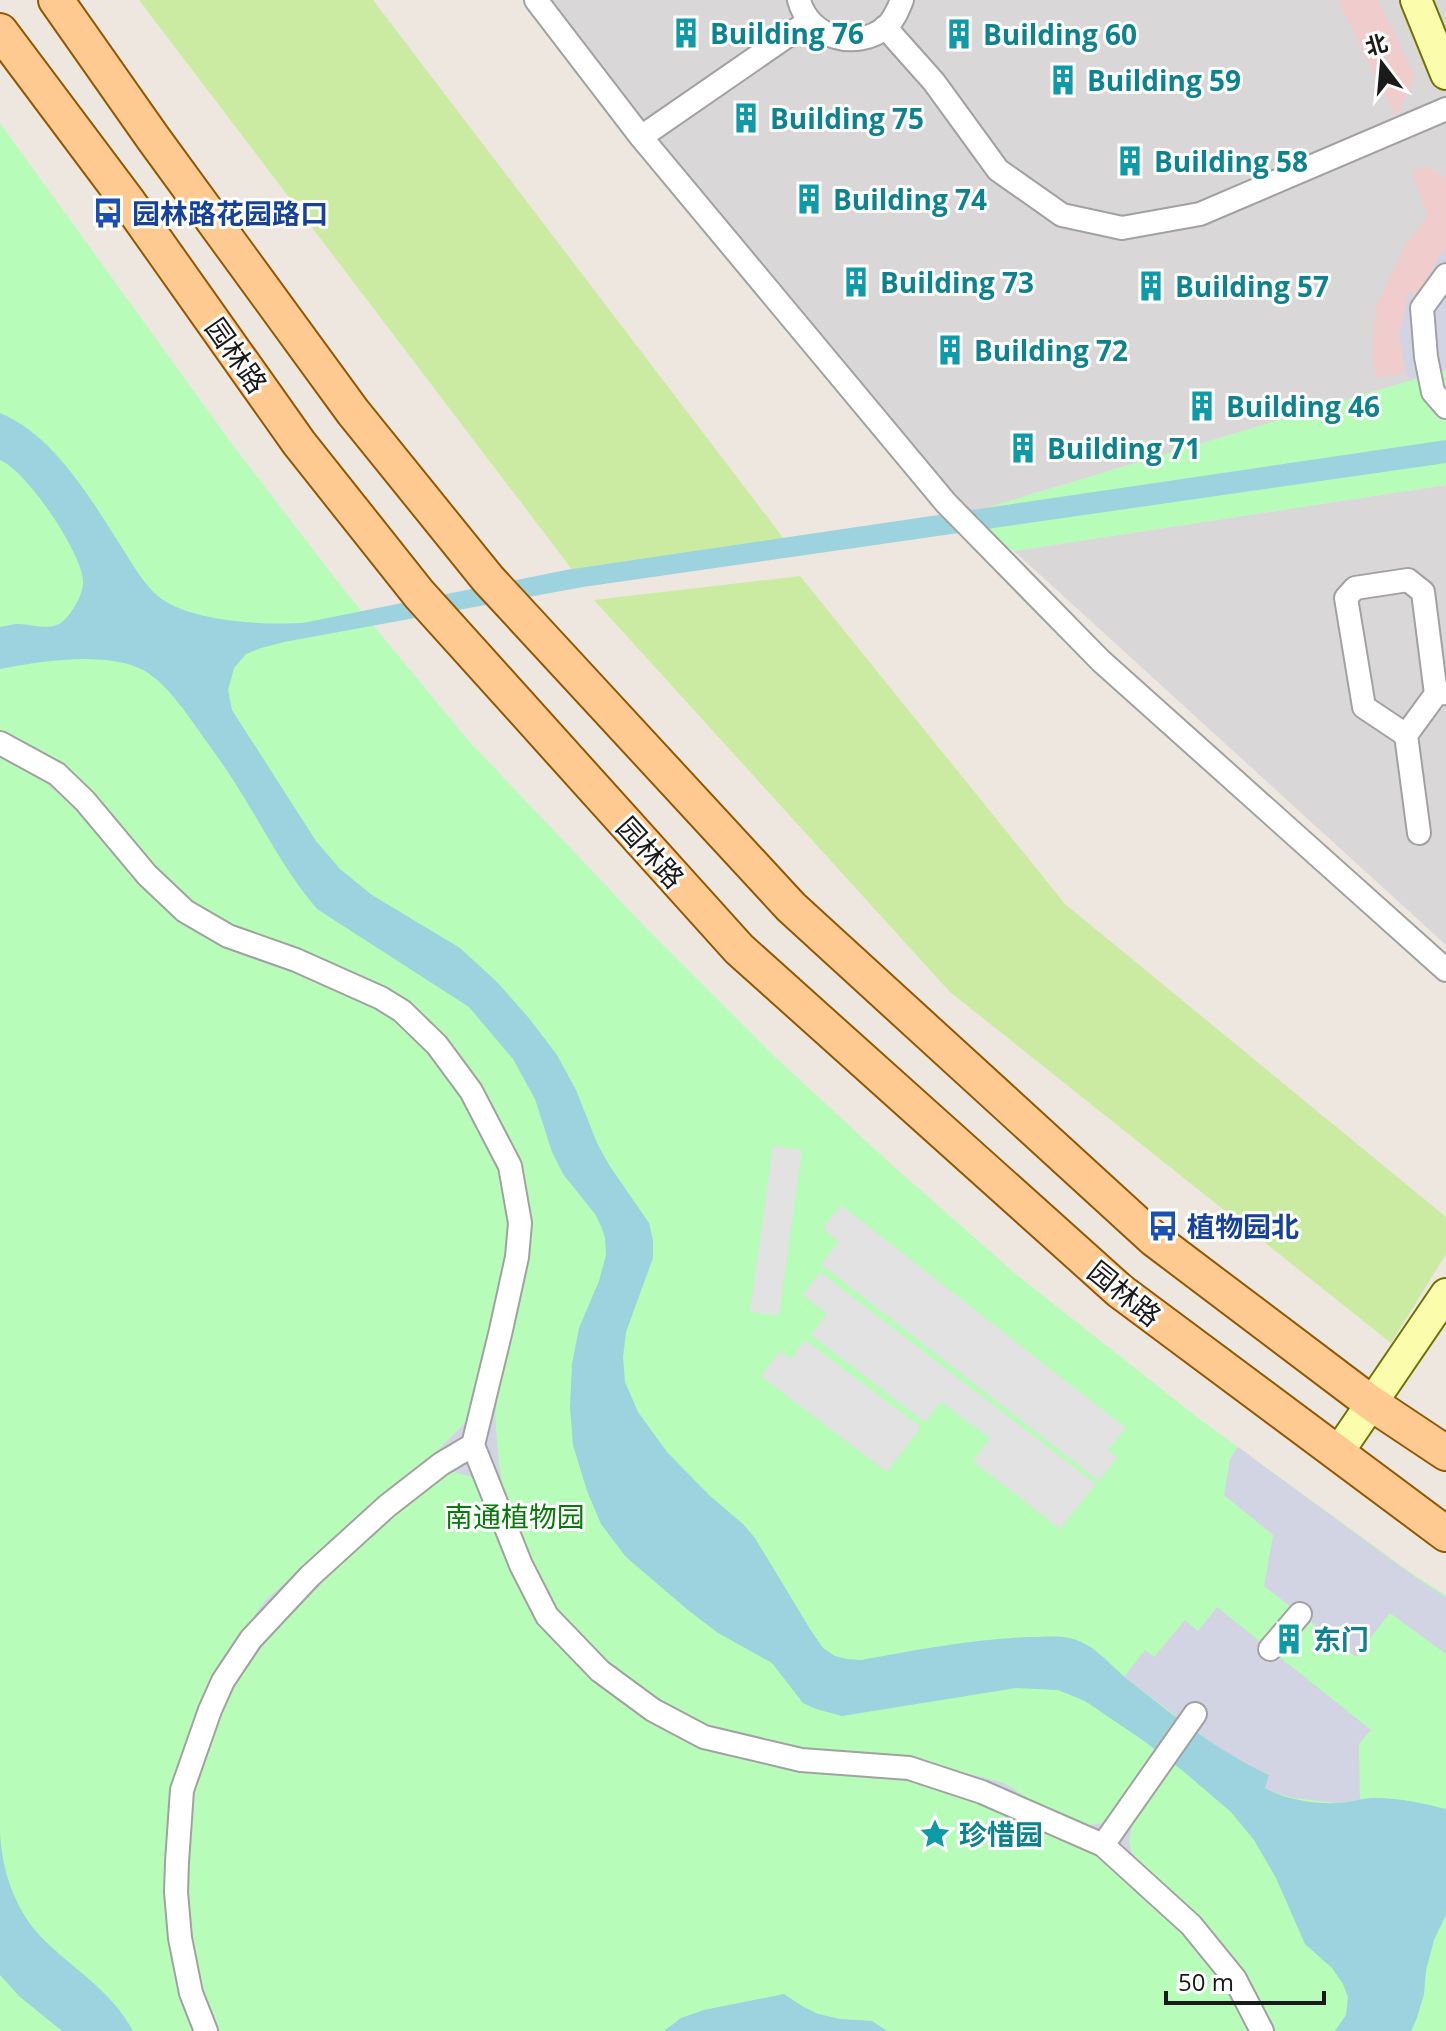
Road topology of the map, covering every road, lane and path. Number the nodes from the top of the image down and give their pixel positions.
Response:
1 (56, 0) edge
2 (536, 0) edge
3 (799, 0) edge
4 (902, 0) edge
5 (1416, 0) edge
6 (809, 21) junction
7 (885, 27) junction
8 (0, 31) edge
9 (1446, 74) edge
10 (1446, 109) edge
11 (641, 137) junction
12 (1446, 275) edge
13 (1446, 407) edge
14 (1441, 693) edge
15 (1406, 735) junction
16 (0, 743) edge
17 (1419, 833) dead end
18 (1446, 970) edge
19 (1446, 1294) edge
20 (1371, 1403) junction
21 (473, 1445) junction
22 (1446, 1453) edge
23 (1337, 1454) junction
24 (1446, 1534) edge
25 (1300, 1614) dead end
26 (1270, 1649) dead end
27 (1192, 1719) dead end
28 (1103, 1845) junction
29 (206, 2031) edge
30 (1262, 2031) edge

1 - 20 main road
2 - 11 street
3 - 6 street
4 - 7 street
5 - 9 street
6 - 7 street
6 - 11 street
7 - 10 street
8 - 23 main road, 园林路
11 - 18 street
12 - 13 street
14 - 15 street
14 - 15 street
15 - 17 street
16 - 21 street
19 - 20 street
20 - 22 main road
20 - 23 street
21 - 28 street
21 - 29 street
23 - 24 main road, 园林路
25 - 26 street
27 - 28 street
28 - 30 street

